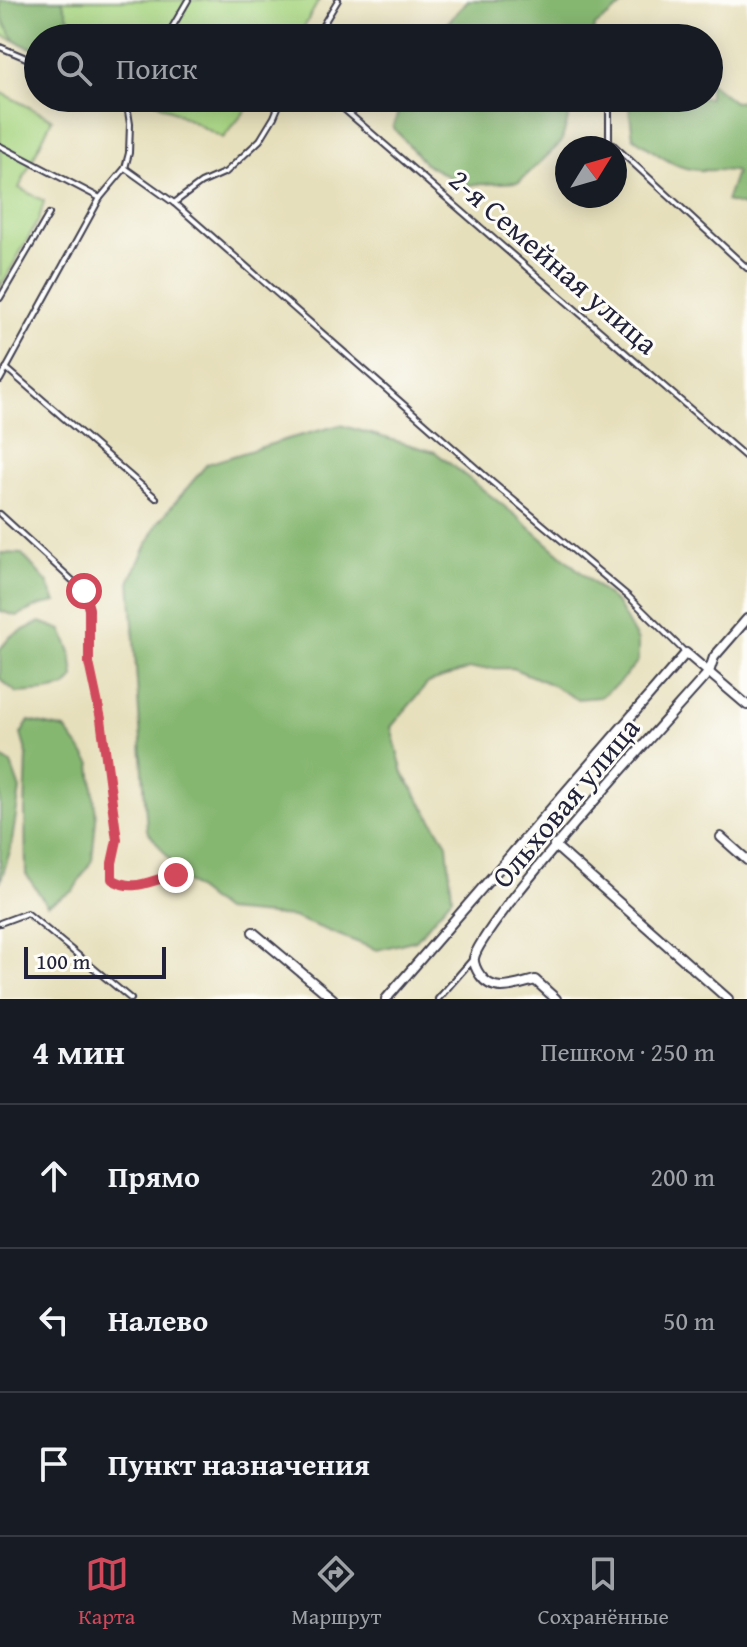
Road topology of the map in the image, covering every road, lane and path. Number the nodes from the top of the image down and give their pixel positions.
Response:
1 (188, 0) edge
2 (338, 0) edge
3 (174, 24) edge
4 (323, 24) edge
5 (0, 47) edge
6 (24, 57) edge
7 (128, 112) edge
8 (276, 112) edge
9 (347, 112) edge
10 (609, 112) edge
11 (0, 146) edge
12 (125, 168) junction
13 (100, 198) junction
14 (174, 203) junction
15 (49, 214) dead end
16 (747, 268) edge
17 (0, 298) edge
18 (6, 368) junction
19 (0, 380) edge
20 (747, 458) edge
21 (156, 498) dead end
22 (0, 514) edge
23 (89, 609) joint
24 (747, 619) edge
25 (686, 653) junction
26 (709, 672) junction
27 (747, 705) edge
28 (721, 837) dead end
29 (554, 845) junction
30 (747, 860) edge
31 (193, 875) dead end
32 (0, 923) edge
33 (253, 932) dead end
34 (474, 958) junction
35 (131, 999) edge
36 (333, 999) edge
37 (386, 999) edge
38 (438, 999) edge
39 (556, 999) edge
40 (728, 999) edge

1 - 3 lane
2 - 4 lane
5 - 6 lane
7 - 12 lane
8 - 14 lane
9 - 20 lane, 2-я Семейная улица
10 - 16 lane
11 - 13 lane
12 - 13 lane
12 - 14 lane
13 - 18 lane
14 - 25 lane
15 - 17 lane
18 - 19 lane
18 - 21 lane
22 - 23 lane
23 - 31 path
24 - 26 street, Ольховая улица
25 - 26 street
25 - 37 street
26 - 27 street
26 - 29 street, Ольховая улица
28 - 30 street
29 - 34 street, Ольховая улица
29 - 40 street
32 - 35 lane
33 - 36 street
34 - 38 lane
34 - 39 street

